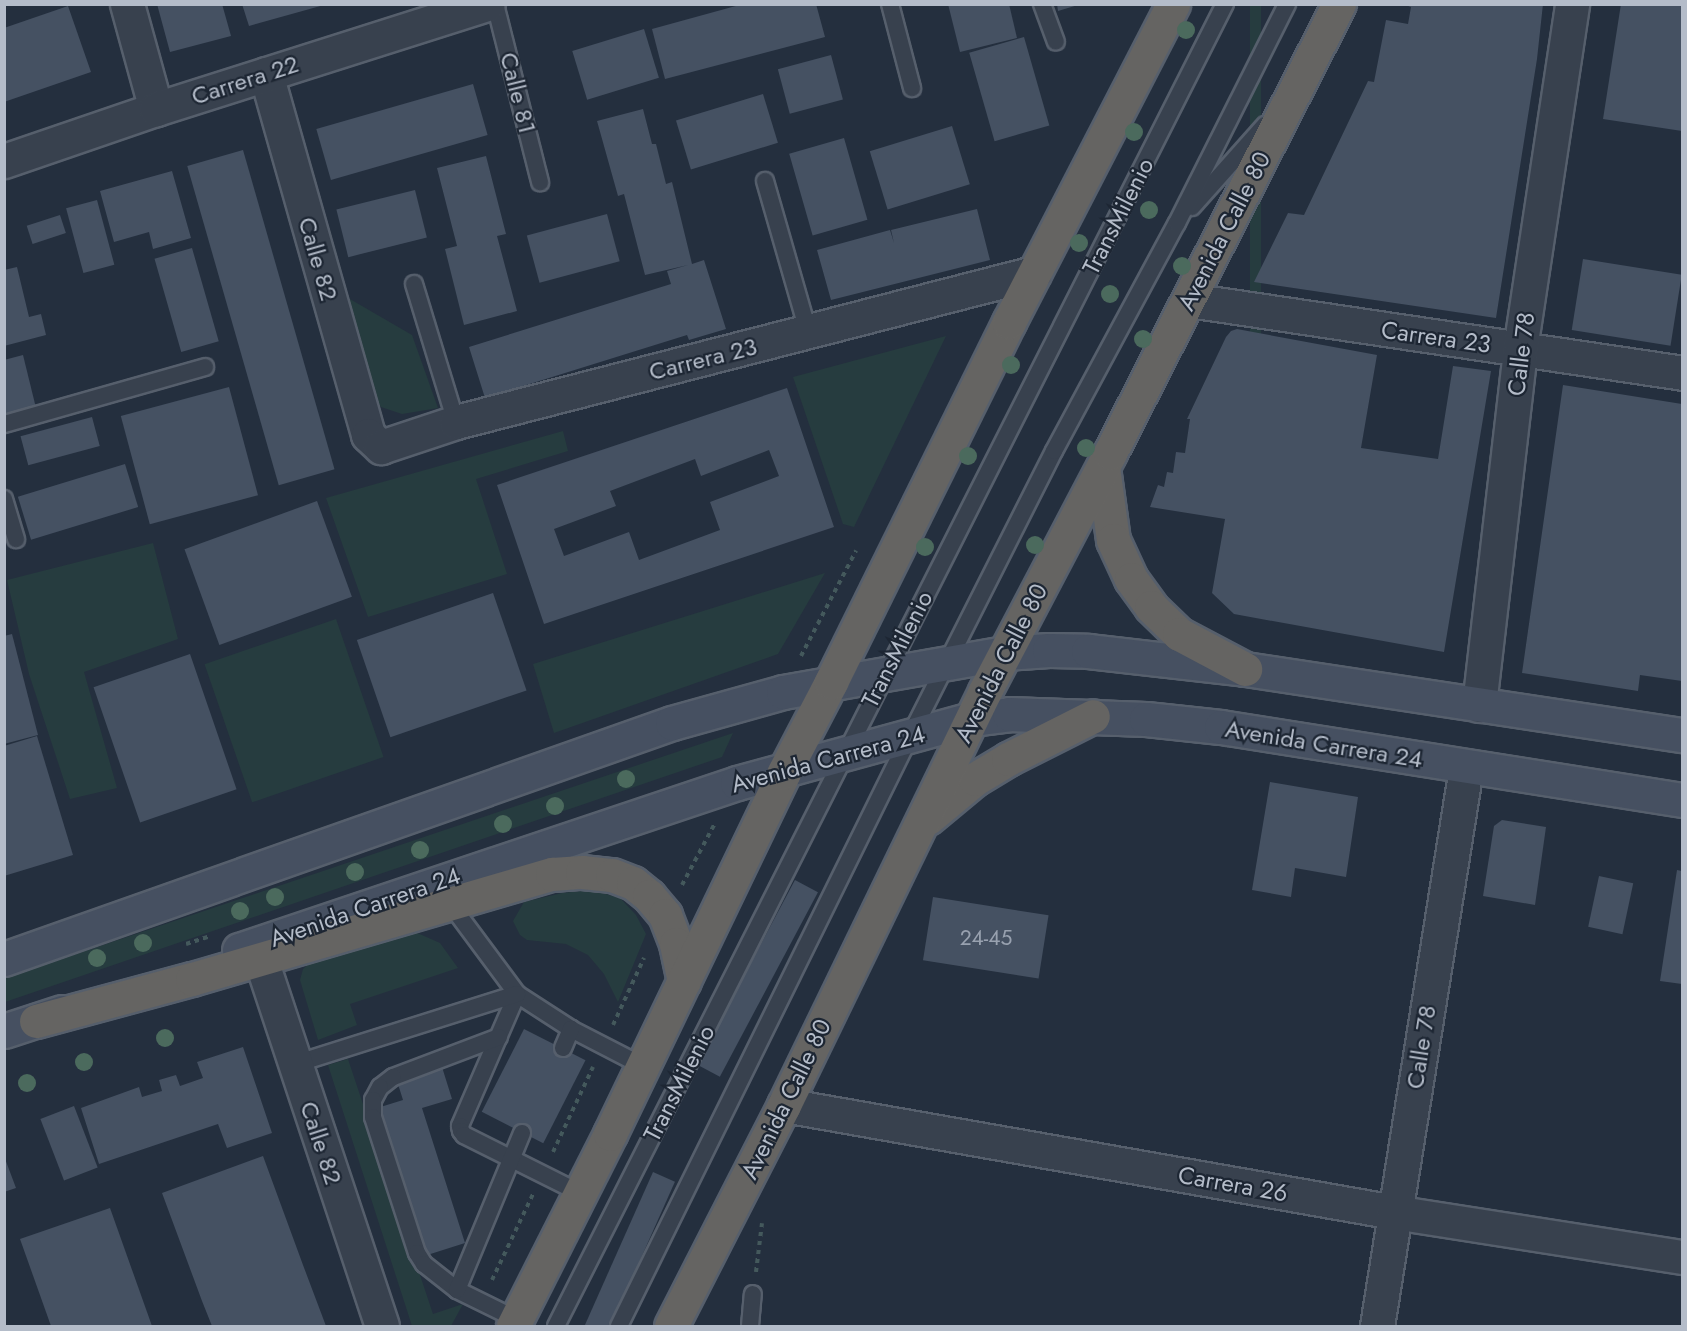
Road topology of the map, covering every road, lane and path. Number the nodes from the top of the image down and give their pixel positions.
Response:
1 (127, 4) edge
2 (488, 4) edge
3 (495, 4) edge
4 (890, 4) edge
5 (1042, 4) edge
6 (1173, 4) edge
7 (1225, 4) edge
8 (1287, 4) edge
9 (1339, 4) edge
10 (1572, 4) edge
11 (1056, 42) dead end
12 (266, 74) junction
13 (912, 88) dead end
14 (1295, 91) junction
15 (156, 109) junction
16 (4, 161) edge
17 (765, 181) dead end
18 (540, 182) dead end
19 (1177, 223) junction
20 (1034, 273) junction
21 (414, 284) dead end
22 (1189, 300) junction
23 (808, 332) junction
24 (1520, 349) junction
25 (205, 367) dead end
26 (1683, 373) edge
27 (456, 422) junction
28 (4, 424) edge
29 (374, 443) joint
30 (1103, 467) junction
31 (4, 499) edge
32 (16, 539) dead end
33 (1005, 653) junction
34 (949, 661) junction
35 (1245, 669) junction
36 (885, 674) junction
37 (831, 682) junction
38 (1479, 705) junction
39 (1093, 716) junction
40 (971, 720) junction
41 (1683, 735) edge
42 (910, 736) junction
43 (844, 755) junction
44 (1466, 768) junction
45 (784, 771) junction
46 (1683, 800) edge
47 (920, 825) junction
48 (451, 905) junction
49 (4, 959) edge
50 (261, 960) junction
51 (684, 981) junction
52 (517, 994) junction
53 (36, 1021) junction
54 (571, 1029) junction
55 (4, 1031) edge
56 (499, 1037) junction
57 (562, 1048) dead end
58 (295, 1064) junction
59 (643, 1066) junction
60 (784, 1106) junction
61 (522, 1133) dead end
62 (510, 1157) junction
63 (580, 1193) junction
64 (1394, 1212) junction
65 (762, 1218) dead end
66 (1683, 1257) edge
67 (457, 1290) junction
68 (753, 1294) joint
69 (515, 1323) edge
70 (382, 1326) edge
71 (556, 1326) edge
72 (619, 1326) edge
73 (671, 1326) edge
74 (750, 1326) edge
75 (1377, 1326) edge

1 - 15 street
2 - 12 street, Carrera 22
3 - 18 lane, Calle 81
4 - 13 lane
5 - 11 lane
6 - 20 highway
7 - 36 lane, TransMilenio
8 - 19 lane
9 - 14 highway, Avenida Calle 80
10 - 24 street, Calle 78
12 - 15 street, Carrera 22
12 - 29 street, Calle 82
14 - 19 lane
14 - 22 highway, Avenida Calle 80
15 - 16 street, Carrera 22
17 - 23 lane
19 - 34 lane
20 - 23 street, Carrera 23
20 - 37 highway
21 - 27 lane
22 - 24 street, Carrera 23
22 - 30 highway, Avenida Calle 80
23 - 27 street, Carrera 23
24 - 26 street, Carrera 23
24 - 38 street, Calle 78
25 - 28 lane
27 - 29 street, Carrera 23
30 - 33 highway, Avenida Calle 80
30 - 35 highway
31 - 32 lane
33 - 34 main road
33 - 35 main road
33 - 40 highway, Avenida Calle 80
34 - 36 main road
34 - 42 lane
35 - 38 main road
36 - 37 main road
36 - 43 lane, TransMilenio
37 - 45 highway
37 - 49 main road
38 - 41 main road
39 - 40 main road, Avenida Carrera 24
39 - 44 main road, Avenida Carrera 24
39 - 47 highway
40 - 42 main road, Avenida Carrera 24
40 - 47 highway, Avenida Calle 80
42 - 43 main road, Avenida Carrera 24
42 - 72 lane
43 - 45 main road, Avenida Carrera 24
43 - 71 lane, TransMilenio
44 - 46 main road, Avenida Carrera 24
44 - 64 street, Calle 78
45 - 51 highway
45 - 53 main road, Avenida Carrera 24
47 - 60 highway, Avenida Calle 80
48 - 50 highway
48 - 51 highway
48 - 52 lane
50 - 53 highway
50 - 58 street, Calle 82
51 - 59 highway
52 - 54 lane
52 - 56 lane
52 - 58 lane
53 - 55 main road, Avenida Carrera 24
54 - 57 lane
54 - 59 lane
56 - 62 lane
56 - 67 lane
58 - 70 street, Calle 82
59 - 63 highway
60 - 64 street, Carrera 26
60 - 73 highway, Avenida Calle 80
61 - 62 lane
62 - 63 lane
62 - 67 lane
63 - 69 highway
64 - 66 street, Carrera 26
64 - 75 street, Calle 78
65 - 68 path
67 - 69 lane
68 - 74 lane

